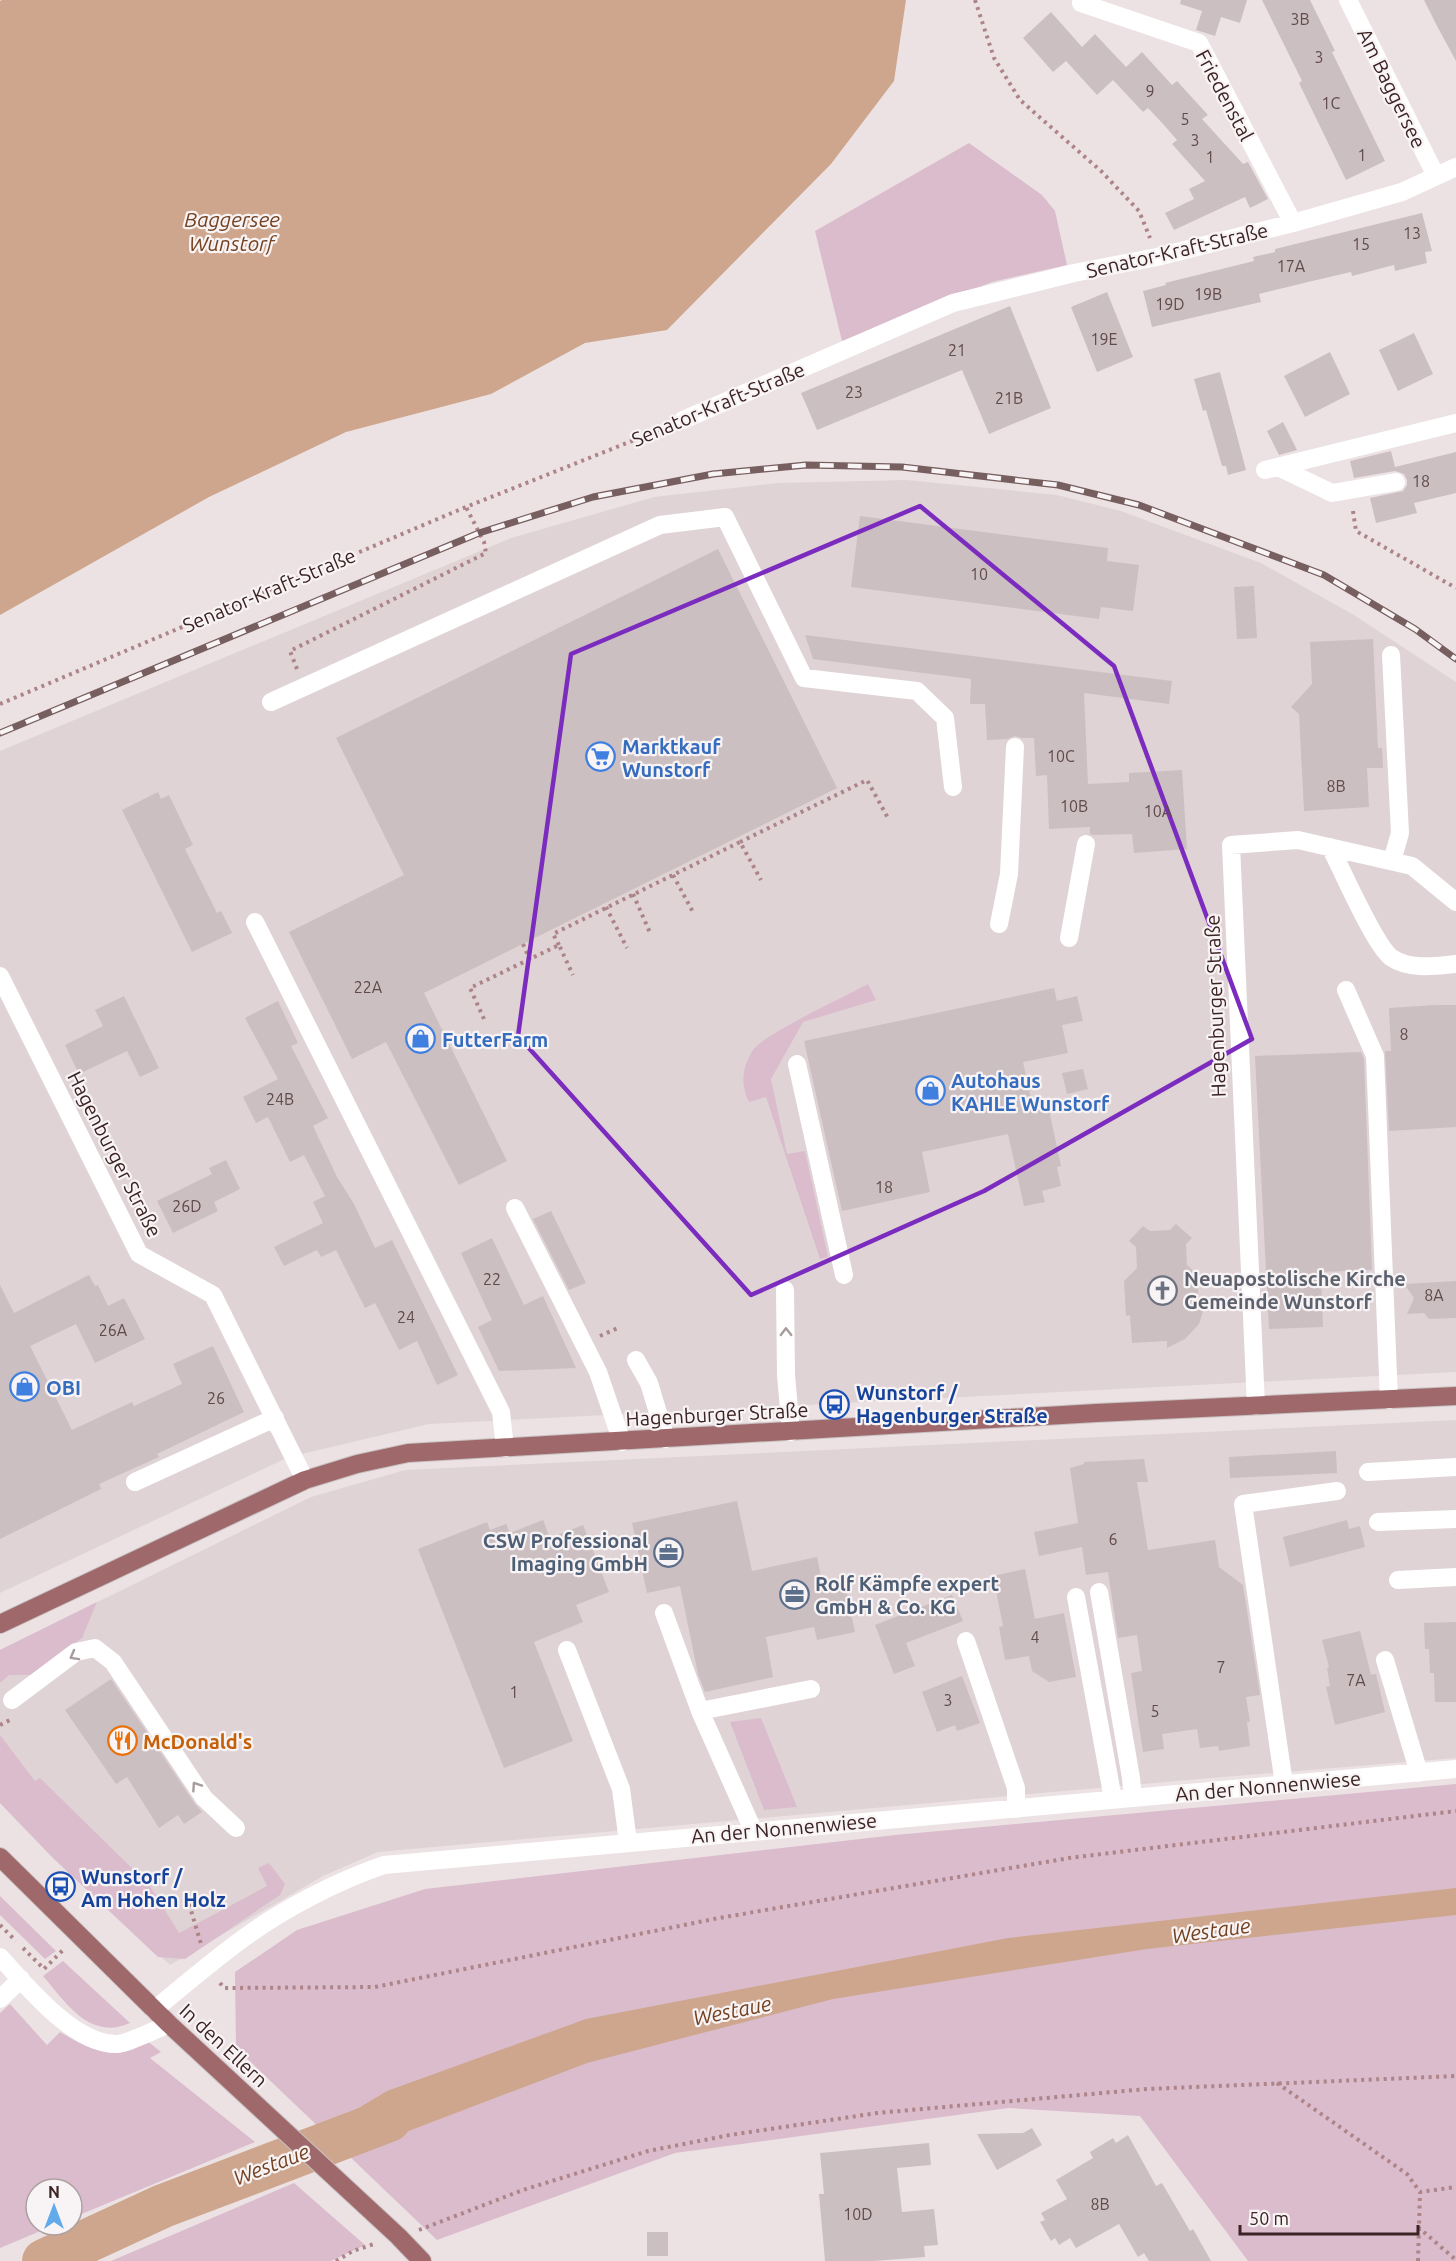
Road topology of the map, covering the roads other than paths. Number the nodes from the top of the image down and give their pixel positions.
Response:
1 (1348, 0) edge
2 (1081, 3) dead end
3 (1450, 172) edge
4 (1293, 223) junction
5 (683, 420) road end
6 (1456, 423) edge
7 (1396, 482) dead end
8 (1391, 655) dead end
9 (271, 702) dead end
10 (1015, 747) dead end
11 (953, 787) dead end
12 (1086, 844) dead end
13 (1330, 847) junction
14 (1392, 861) junction
15 (1456, 902) edge
16 (255, 922) dead end
17 (999, 924) dead end
18 (1069, 938) dead end
19 (1456, 964) edge
20 (0, 976) edge
21 (1346, 990) dead end
22 (797, 1064) dead end
23 (516, 1208) dead end
24 (844, 1275) dead end
25 (785, 1290) dead end
26 (636, 1360) dead end
27 (1456, 1396) edge
28 (1389, 1400) junction
29 (1256, 1406) junction
30 (275, 1418) junction
31 (791, 1432) junction
32 (666, 1439) junction
33 (622, 1442) junction
34 (505, 1448) junction
35 (1456, 1467) edge
36 (1368, 1472) dead end
37 (305, 1480) junction
38 (135, 1482) dead end
39 (1337, 1491) dead end
40 (1456, 1519) edge
41 (1378, 1522) dead end
42 (1456, 1577) edge
43 (1398, 1580) dead end
44 (1099, 1592) dead end
45 (1076, 1597) dead end
46 (664, 1613) dead end
47 (0, 1624) edge
48 (966, 1641) dead end
49 (567, 1650) dead end
50 (1385, 1660) dead end
51 (811, 1689) dead end
52 (12, 1700) dead end
53 (700, 1711) junction
54 (1456, 1769) edge
55 (1419, 1773) junction
56 (1284, 1784) junction
57 (1133, 1797) junction
58 (1113, 1799) junction
59 (1016, 1809) junction
60 (236, 1828) dead end
61 (753, 1830) junction
62 (628, 1842) junction
63 (0, 1857) edge
64 (0, 1958) edge
65 (21, 1979) junction
66 (0, 1999) edge
67 (154, 2010) junction
68 (169, 2024) junction
69 (422, 2261) edge

1 - 3 street, Am Baggersee
2 - 4 street, Friedenstal
3 - 4 street, Senator-Kraft-Straße
4 - 5 street, Senator-Kraft-Straße
6 - 7 street
8 - 14 street
9 - 11 street
10 - 17 street
12 - 18 street
13 - 14 street, Hagenburger Straße
13 - 19 street
13 - 29 street, Hagenburger Straße
14 - 15 street, Hagenburger Straße
16 - 34 street
20 - 30 street, Hagenburger Straße
21 - 28 street
22 - 24 street
23 - 33 street
31 -> 25 street
26 - 32 street
27 - 28 main road, Hagenburger Straße
28 - 29 main road, Hagenburger Straße
29 - 31 main road, Hagenburger Straße
30 - 37 street, Hagenburger Straße
30 - 38 street
31 - 32 main road, Hagenburger Straße
32 - 33 main road, Hagenburger Straße
33 - 34 main road, Hagenburger Straße
34 - 37 main road, Hagenburger Straße
35 - 36 street
37 - 47 main road, Hagenburger Straße
39 - 56 street
40 - 41 street
42 - 43 street
44 - 57 street
45 - 58 street
46 - 53 street
48 - 59 street
49 - 62 street
50 - 55 street
51 - 53 street
60 -> 52 street
53 - 61 street
54 - 55 street, An der Nonnenwiese
55 - 56 street, An der Nonnenwiese
56 - 57 street, An der Nonnenwiese
57 - 58 street, An der Nonnenwiese
58 - 59 street, An der Nonnenwiese
59 - 61 street, An der Nonnenwiese
61 - 62 street, An der Nonnenwiese
62 - 67 street, An der Nonnenwiese
63 - 67 main road, In den Ellern
64 - 65 street
65 - 66 street
65 - 68 street
67 - 68 main road, In den Ellern
68 - 69 main road, In den Ellern

